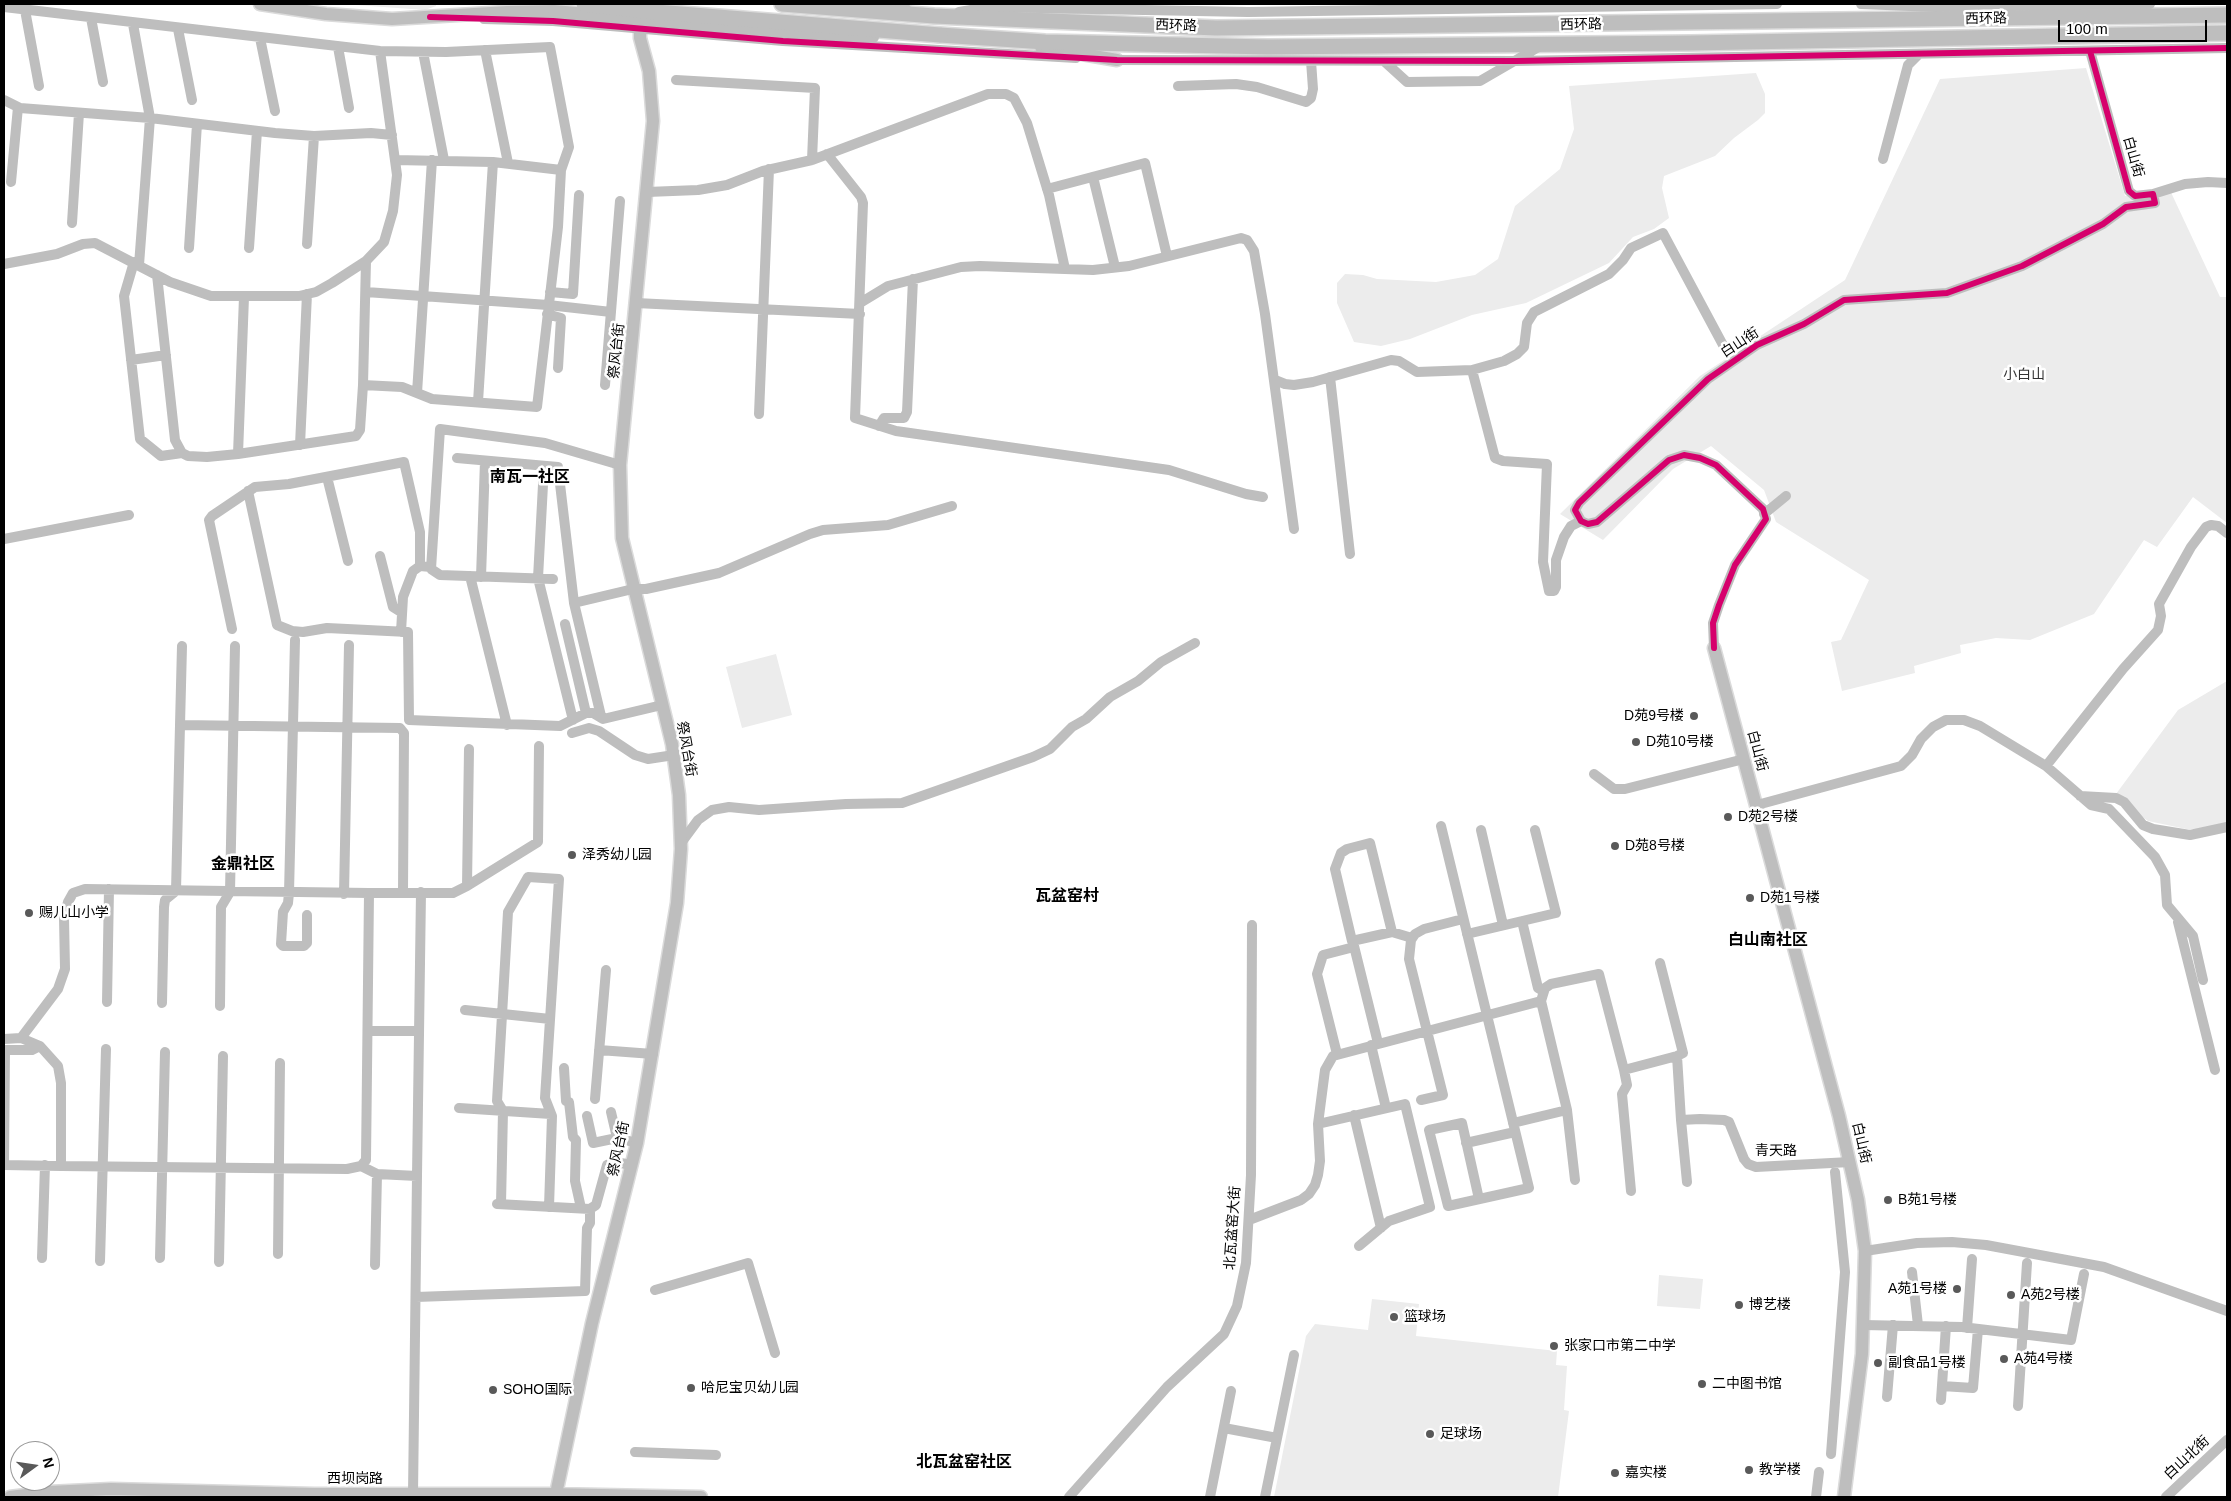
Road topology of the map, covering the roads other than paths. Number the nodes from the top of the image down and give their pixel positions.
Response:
1 (260, 4) edge
2 (584, 4) edge
3 (640, 4) edge
4 (782, 4) edge
5 (883, 4) edge
6 (1424, 4) edge
7 (1778, 4) edge
8 (1862, 4) edge
9 (2150, 4) edge
10 (1655, 5) edge
11 (4, 7) edge
12 (25, 10) junction
13 (1411, 10) junction
14 (2227, 15) edge
15 (934, 16) junction
16 (91, 18) junction
17 (133, 24) junction
18 (178, 29) junction
19 (2227, 33) edge
20 (260, 38) junction
21 (992, 39) junction
22 (940, 43) junction
23 (1544, 44) junction
24 (338, 47) junction
25 (2227, 48) edge
26 (485, 50) junction
27 (380, 51) junction
28 (2090, 51) junction
29 (423, 52) junction
30 (1919, 54) junction
31 (1117, 60) junction
32 (1311, 61) junction
33 (1516, 61) junction
34 (1385, 62) junction
35 (676, 80) dead end
36 (103, 82) dead end
37 (39, 86) dead end
38 (1178, 86) dead end
39 (4, 100) edge
40 (192, 100) dead end
41 (18, 106) junction
42 (350, 108) dead end
43 (275, 111) dead end
44 (79, 112) junction
45 (150, 118) junction
46 (197, 124) junction
47 (257, 131) junction
48 (392, 135) junction
49 (314, 136) junction
50 (827, 154) junction
51 (1883, 159) dead end
52 (395, 160) junction
53 (432, 160) junction
54 (444, 160) junction
55 (812, 160) junction
56 (493, 162) junction
57 (508, 163) junction
58 (769, 169) junction
59 (561, 170) junction
60 (1093, 177) junction
61 (11, 182) dead end
62 (2227, 183) edge
63 (1047, 190) junction
64 (647, 192) junction
65 (2153, 194) junction
66 (579, 195) dead end
67 (620, 201) dead end
68 (72, 223) dead end
69 (307, 244) dead end
70 (189, 248) dead end
71 (249, 248) dead end
72 (1167, 256) junction
73 (366, 261) junction
74 (4, 264) edge
75 (137, 264) junction
76 (1115, 268) junction
77 (1065, 269) junction
78 (157, 275) junction
79 (913, 278) junction
80 (366, 292) junction
81 (550, 292) junction
82 (308, 294) junction
83 (244, 297) junction
84 (422, 297) junction
85 (484, 300) junction
86 (860, 302) junction
87 (636, 303) junction
88 (763, 309) junction
89 (548, 310) junction
90 (611, 312) junction
91 (860, 314) junction
92 (1724, 345) dead end
93 (166, 355) junction
94 (131, 360) junction
95 (558, 368) dead end
96 (1472, 370) junction
97 (1330, 377) junction
98 (1275, 380) junction
99 (363, 385) junction
100 (605, 385) dead end
101 (417, 393) junction
102 (478, 402) junction
103 (759, 414) dead end
104 (879, 426) junction
105 (300, 446) junction
106 (182, 453) junction
107 (238, 454) junction
108 (457, 458) dead end
109 (486, 461) junction
110 (620, 465) junction
111 (544, 466) junction
112 (327, 477) junction
113 (248, 491) junction
114 (1786, 496) dead end
115 (1262, 497) dead end
116 (952, 506) dead end
117 (1764, 514) junction
118 (129, 516) dead end
119 (1581, 521) junction
120 (1294, 529) dead end
121 (2227, 533) edge
122 (4, 539) edge
123 (1350, 554) dead end
124 (380, 556) dead end
125 (348, 561) dead end
126 (420, 566) junction
127 (431, 567) junction
128 (475, 577) junction
129 (538, 578) junction
130 (554, 579) dead end
131 (633, 589) junction
132 (574, 603) junction
133 (402, 612) junction
134 (565, 624) dead end
135 (232, 629) dead end
136 (401, 632) junction
137 (295, 640) dead end
138 (1195, 643) dead end
139 (349, 645) dead end
140 (182, 646) dead end
141 (235, 646) dead end
142 (1714, 648) joint
143 (662, 704) junction
144 (586, 713) junction
145 (601, 716) junction
146 (573, 720) junction
147 (180, 725) junction
148 (234, 725) junction
149 (507, 725) junction
150 (292, 726) junction
151 (348, 727) junction
152 (572, 733) dead end
153 (539, 746) dead end
154 (469, 749) dead end
155 (674, 755) junction
156 (1744, 759) junction
157 (2046, 766) junction
158 (1594, 774) dead end
159 (2080, 796) junction
160 (1756, 804) junction
161 (1441, 826) dead end
162 (2227, 827) edge
163 (1481, 830) dead end
164 (1535, 830) dead end
165 (681, 843) junction
166 (467, 886) junction
167 (109, 889) junction
168 (176, 891) junction
169 (230, 892) junction
170 (290, 892) junction
171 (403, 892) junction
172 (421, 892) junction
173 (369, 893) junction
174 (344, 894) junction
175 (307, 915) dead end
176 (2177, 918) junction
177 (1463, 919) junction
178 (1522, 921) junction
179 (1252, 925) dead end
180 (1503, 926) junction
181 (1392, 932) junction
182 (1467, 934) junction
183 (1412, 938) junction
184 (1353, 944) junction
185 (1660, 963) dead end
186 (606, 970) dead end
187 (2203, 980) dead end
188 (1542, 996) junction
189 (107, 1002) dead end
190 (162, 1003) dead end
191 (220, 1006) dead end
192 (466, 1010) dead end
193 (502, 1014) junction
194 (1487, 1015) junction
195 (550, 1019) junction
196 (368, 1031) junction
197 (1427, 1031) junction
198 (419, 1032) junction
199 (21, 1038) junction
200 (4, 1039) edge
201 (1374, 1044) junction
202 (40, 1046) junction
203 (106, 1049) dead end
204 (599, 1050) junction
205 (166, 1052) dead end
206 (652, 1054) junction
207 (1337, 1054) junction
208 (223, 1056) dead end
209 (1677, 1056) junction
210 (280, 1063) dead end
211 (564, 1068) dead end
212 (1624, 1070) junction
213 (2215, 1070) dead end
214 (595, 1099) dead end
215 (1421, 1100) dead end
216 (459, 1108) dead end
217 (1386, 1108) junction
218 (1567, 1110) junction
219 (503, 1111) junction
220 (611, 1112) dead end
221 (551, 1114) junction
222 (1354, 1115) junction
223 (587, 1116) dead end
224 (1681, 1120) junction
225 (1318, 1124) junction
226 (1514, 1128) junction
227 (616, 1138) junction
228 (637, 1143) junction
229 (1466, 1143) junction
230 (1850, 1162) junction
231 (4, 1164) edge
232 (45, 1165) junction
233 (632, 1165) junction
234 (61, 1166) junction
235 (103, 1166) junction
236 (361, 1166) junction
237 (163, 1167) junction
238 (221, 1168) junction
239 (279, 1168) junction
240 (1835, 1172) dead end
241 (377, 1174) junction
242 (416, 1176) junction
243 (1575, 1180) dead end
244 (1687, 1182) dead end
245 (1631, 1191) dead end
246 (1479, 1199) junction
247 (549, 1207) junction
248 (586, 1209) junction
249 (1249, 1220) junction
250 (1381, 1228) junction
251 (1359, 1246) dead end
252 (1865, 1251) junction
253 (278, 1254) dead end
254 (42, 1258) dead end
255 (160, 1258) dead end
256 (1972, 1259) dead end
257 (100, 1261) dead end
258 (219, 1262) dead end
259 (2027, 1264) dead end
260 (375, 1265) dead end
261 (1912, 1272) dead end
262 (2084, 1274) dead end
263 (655, 1290) dead end
264 (416, 1297) junction
265 (2227, 1311) edge
266 (1863, 1325) junction
267 (1892, 1325) junction
268 (1918, 1325) junction
269 (1946, 1326) junction
270 (1967, 1328) junction
271 (1978, 1329) junction
272 (2023, 1334) junction
273 (775, 1353) dead end
274 (1294, 1355) dead end
275 (1942, 1386) junction
276 (1231, 1391) dead end
277 (1887, 1397) dead end
278 (1941, 1400) dead end
279 (2018, 1406) dead end
280 (1224, 1428) junction
281 (1277, 1438) junction
282 (2227, 1440) edge
283 (635, 1452) dead end
284 (1831, 1454) dead end
285 (716, 1455) dead end
286 (1819, 1472) dead end
287 (413, 1494) junction
288 (556, 1496) edge
289 (10, 1497) edge
290 (701, 1497) edge
291 (1069, 1497) edge
292 (1210, 1497) edge
293 (1265, 1497) edge
294 (1816, 1497) edge
295 (1844, 1497) edge
296 (2166, 1497) edge

1 - 22 main road, bridge
2 - 22 highway, 西环路, bridge
3 - 64 main road, 祭风台街
4 - 15 highway, 西环路
5 - 15 main road
6 - 13 street
7 - 10 street
8 - 9 street
10 - 13 street
11 - 12 street
12 - 16 street
12 - 37 street
13 - 15 street
14 - 15 highway, 西环路
16 - 17 street
16 - 36 street
17 - 18 street
17 - 45 street
18 - 20 street
18 - 40 street
19 - 23 highway, 西环路
20 - 24 street
20 - 43 street
21 - 22 highway, 西环路
21 - 23 highway, 西环路
21 - 31 main road
22 - 31 street
23 - 33 street
24 - 27 street
24 - 42 street
25 - 28 street
26 - 29 street
26 - 57 street
26 - 59 street
27 - 29 street
27 - 48 street
28 - 30 street
28 - 65 street, 白山街
29 - 54 street
30 - 33 street
30 - 51 street
31 - 32 street
32 - 34 street
32 - 38 street
33 - 34 street
33 - 34 street
35 - 55 street
39 - 41 street
41 - 44 street
41 - 61 street
44 - 45 street
44 - 68 street
45 - 46 street
45 - 75 street
46 - 47 street
46 - 70 street
47 - 49 street
47 - 71 street
48 - 49 street
48 - 52 street
49 - 69 street
50 - 55 street
50 - 63 street
50 - 86 street
52 - 53 street
52 - 73 street
53 - 54 street
53 - 84 street
54 - 56 street
55 - 58 street
56 - 57 street
56 - 85 street
57 - 59 street
58 - 64 street
58 - 88 street
59 - 81 street
60 - 63 street
60 - 72 street
60 - 76 street
62 - 65 street
63 - 77 street
64 - 87 main road, 祭风台街
65 - 119 street, 白山街
66 - 81 street
67 - 90 street
72 - 76 street
72 - 98 street
73 - 80 street
73 - 82 street
74 - 75 street
75 - 78 street
75 - 94 street
76 - 77 street
77 - 79 street
78 - 83 street
78 - 93 street
79 - 86 street
79 - 104 street
80 - 84 street
80 - 99 street
81 - 89 street
82 - 83 street
82 - 105 street
83 - 107 street
84 - 85 street
84 - 101 street
85 - 89 street
85 - 102 street
86 - 91 street
87 - 88 street
87 - 110 main road, 祭风台街
88 - 91 street
88 - 103 street
89 - 90 street
89 - 95 street
89 - 102 street
90 - 100 street
91 - 104 street
92 - 96 street
93 - 94 street
93 - 106 street
94 - 106 street
96 - 97 street
96 - 119 street
97 - 98 street
97 - 123 street
98 - 120 street
99 - 101 street
99 - 105 street
101 - 102 street
104 - 115 street
105 - 107 street
106 - 107 street
108 - 109 street
109 - 111 street
109 - 128 street
110 - 127 street
110 - 131 main road, 祭风台街
111 - 129 street
111 - 132 street
112 - 113 street
112 - 125 street
112 - 126 street
113 - 135 street
113 - 136 street
114 - 117 street
116 - 131 street
117 - 119 street
117 - 142 street, 白山街
118 - 122 street
121 - 157 street
124 - 133 street
126 - 127 street
126 - 133 street
127 - 128 street
128 - 129 street
128 - 149 street
129 - 130 street
129 - 146 street
131 - 132 street
131 - 143 main road, 祭风台街
132 - 145 street
133 - 136 street
134 - 144 street
136 - 149 street
137 - 150 street
138 - 165 street
139 - 151 street
140 - 147 street
141 - 148 street
142 - 156 main road, 白山街
143 - 145 street
143 - 155 main road, 祭风台街
144 - 145 street
144 - 146 street
146 - 149 street
147 - 148 street
147 - 168 street
148 - 150 street
148 - 169 street
150 - 151 street
150 - 170 street
151 - 171 street
151 - 174 street
152 - 155 street
153 - 166 street
154 - 166 street
155 - 165 main road, 祭风台街
156 - 158 street
156 - 160 main road, 白山街
157 - 159 street
157 - 160 street
159 - 162 street
159 - 176 street
160 - 230 main road, 白山街
161 - 177 street
163 - 180 street
164 - 178 street
165 - 206 main road, 祭风台街
166 - 172 street
167 - 168 street
167 - 189 street
167 - 199 street
168 - 169 street
168 - 190 street
169 - 170 street
169 - 191 street
170 - 174 street
170 - 175 street
171 - 172 street
171 - 173 street
172 - 198 street
173 - 174 street
173 - 196 street
176 - 187 street
176 - 213 street
177 - 182 street
177 - 183 street
178 - 180 street
178 - 188 street
179 - 249 street, 北瓦盆窑大街
180 - 182 street
181 - 183 street
181 - 184 street
181 - 184 street
182 - 194 street
183 - 197 street
184 - 201 street
184 - 207 street
185 - 209 street
186 - 204 street
188 - 194 street
188 - 212 street
188 - 218 street
192 - 193 street
193 - 195 street
193 - 195 street
193 - 219 street
194 - 197 street
194 - 226 street
195 - 221 street
196 - 198 street
196 - 236 street
197 - 201 street
197 - 215 street
198 - 242 street
199 - 200 street
199 - 202 street
201 - 207 street
201 - 217 street
202 - 231 street
202 - 234 street
203 - 235 street
204 - 206 street
204 - 214 street
205 - 237 street
206 - 228 main road, 祭风台街
207 - 225 street
208 - 238 street
209 - 212 street
209 - 224 street
210 - 239 street
211 - 248 street
212 - 245 street
216 - 219 street
217 - 222 street
217 - 250 street
218 - 226 street
218 - 243 street
219 - 221 street
219 - 247 street
220 - 227 street
221 - 247 street
222 - 225 street
222 - 250 street
223 - 227 street
224 - 230 street, 青天路
224 - 244 street
225 - 249 street
226 - 229 street
226 - 246 street
227 - 228 street
228 - 233 main road, 祭风台街
229 - 246 street
229 - 246 street
230 - 252 main road, 白山街
231 - 232 street
232 - 234 street
232 - 254 street
233 - 248 street
233 - 288 main road, 祭风台街
234 - 235 street
235 - 237 street
235 - 257 street
236 - 239 street
236 - 241 street
237 - 238 street
237 - 255 street
238 - 239 street
238 - 258 street
239 - 253 street
240 - 284 street
241 - 242 street
241 - 260 street
242 - 264 street
247 - 248 street
248 - 264 street
249 - 291 street, 北瓦盆窑大街
250 - 251 street
252 - 265 street
252 - 266 main road, 白山街
256 - 270 street
259 - 272 street
261 - 268 street
262 - 272 street
263 - 273 street
264 - 287 street
266 - 267 street
266 - 295 main road, 白山街
267 - 268 street
267 - 277 street
268 - 269 street
269 - 270 street
269 - 275 street
270 - 271 street
271 - 272 street
271 - 275 street
272 - 279 street
274 - 281 street
275 - 278 street
276 - 280 street
280 - 281 street
280 - 292 street
281 - 293 street
282 - 296 street, 白山北街
283 - 285 street
286 - 294 street
287 - 288 main road, 西坝岗路
287 - 289 main road, 西坝岗路
288 - 290 main road, 西坝岗路

